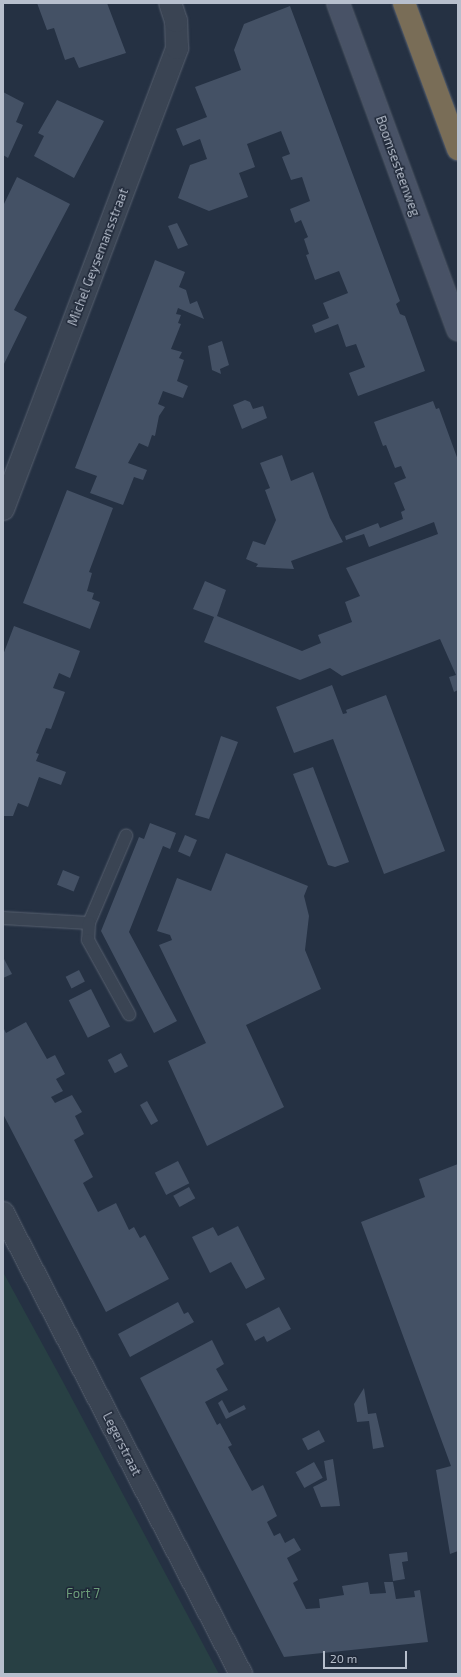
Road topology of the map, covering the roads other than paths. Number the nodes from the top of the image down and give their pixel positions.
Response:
1 (170, 3) edge
2 (338, 3) edge
3 (404, 3) edge
4 (458, 149) edge
5 (458, 330) edge
6 (3, 509) edge
7 (126, 836) dead end
8 (3, 918) edge
9 (89, 923) junction
10 (129, 1014) dead end
11 (3, 1213) edge
12 (241, 1674) edge

1 - 6 street, Michel Geysemansstraat
2 - 5 main road, Boomsesteenweg
3 - 4 highway
7 - 9 lane
8 - 9 lane
9 - 10 lane
11 - 12 street, Legerstraat

